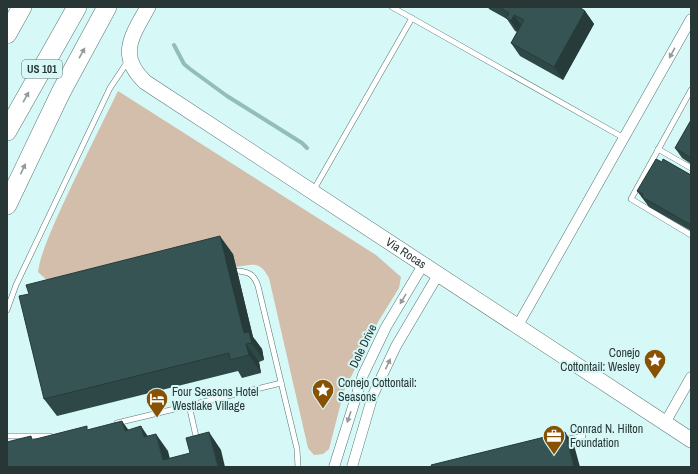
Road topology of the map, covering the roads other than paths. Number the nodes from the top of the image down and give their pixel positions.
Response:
1 (22, 7) edge
2 (77, 7) edge
3 (107, 7) edge
4 (148, 7) edge
5 (392, 7) edge
6 (412, 18) junction
7 (691, 19) edge
8 (7, 34) edge
9 (129, 60) junction
10 (691, 90) edge
11 (689, 97) edge
12 (7, 131) edge
13 (624, 138) junction
14 (658, 150) junction
15 (691, 168) edge
16 (313, 193) junction
17 (7, 205) edge
18 (691, 235) edge
19 (423, 265) junction
20 (238, 271) dead end
21 (438, 275) junction
22 (7, 310) edge
23 (517, 327) junction
24 (691, 377) edge
25 (281, 383) junction
26 (189, 405) junction
27 (665, 423) junction
28 (110, 424) edge
29 (7, 436) edge
30 (53, 436) edge
31 (583, 436) dead end
32 (560, 440) edge
33 (691, 440) edge
34 (199, 447) edge
35 (300, 467) edge
36 (334, 467) edge
37 (352, 467) edge

1 - 8 highway
12 -> 2 highway, US 101
17 -> 3 highway
4 - 9 street
5 - 6 lane
6 - 13 lane
6 - 16 lane
7 -> 13 street
9 - 16 street, Via Rocas
9 - 22 lane
10 - 11 lane
11 - 14 lane
13 - 23 street
14 - 15 lane
14 - 18 lane
16 - 19 street, Via Rocas
19 - 21 street, Via Rocas
19 -> 36 street, Dole Drive
20 - 25 lane
21 - 23 street, Via Rocas
37 -> 21 street
23 - 27 street, Via Rocas
24 - 27 street
25 - 26 lane
25 - 35 lane
26 - 28 lane
26 - 34 lane
27 - 33 street, Via Rocas
29 - 30 lane
31 - 32 lane

